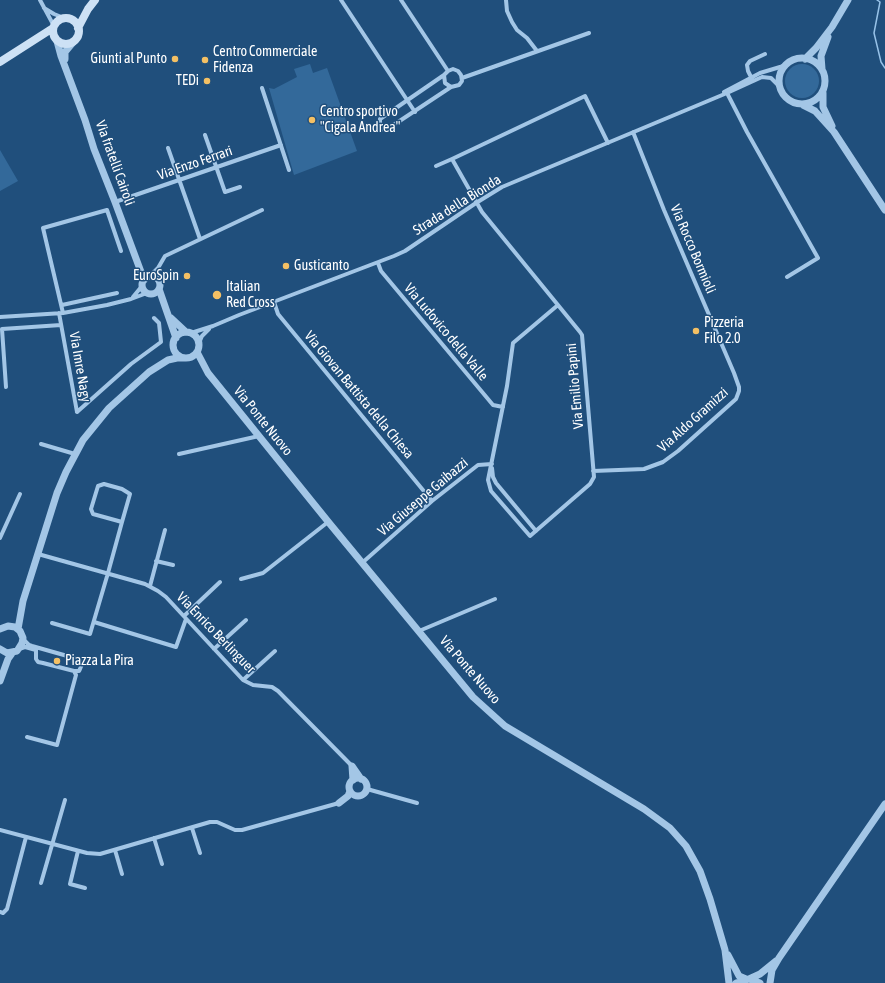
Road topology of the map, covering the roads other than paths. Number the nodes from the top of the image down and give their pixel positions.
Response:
1 (40, 0) edge
2 (95, 0) edge
3 (341, 0) edge
4 (401, 0) edge
5 (506, 0) edge
6 (848, 0) edge
7 (42, 6) junction
8 (88, 8) junction
9 (68, 19) junction
10 (53, 27) junction
11 (832, 27) junction
12 (78, 28) junction
13 (589, 33) dead end
14 (56, 40) junction
15 (75, 40) junction
16 (34, 41) junction
17 (537, 51) junction
18 (765, 54) dead end
19 (805, 59) junction
20 (0, 62) edge
21 (787, 64) junction
22 (66, 68) junction
23 (448, 71) junction
24 (823, 72) junction
25 (444, 75) junction
26 (462, 78) junction
27 (752, 79) junction
28 (779, 86) junction
29 (262, 88) dead end
30 (451, 88) junction
31 (823, 90) junction
32 (727, 92) junction
33 (408, 100) junction
34 (802, 104) junction
35 (414, 112) junction
36 (633, 132) junction
37 (834, 132) junction
38 (205, 135) dead end
39 (608, 143) junction
40 (281, 145) junction
41 (168, 148) dead end
42 (452, 159) junction
43 (436, 166) dead end
44 (216, 168) junction
45 (289, 170) dead end
46 (179, 180) junction
47 (240, 188) dead end
48 (115, 202) junction
49 (476, 203) junction
50 (262, 210) dead end
51 (885, 210) edge
52 (200, 239) junction
53 (120, 251) dead end
54 (378, 263) junction
55 (787, 277) dead end
56 (148, 279) junction
57 (159, 289) junction
58 (117, 293) dead end
59 (149, 294) junction
60 (131, 299) junction
61 (274, 302) junction
62 (62, 305) junction
63 (558, 305) junction
64 (61, 313) junction
65 (169, 315) junction
66 (0, 317) edge
67 (154, 318) dead end
68 (61, 326) junction
69 (213, 326) junction
70 (189, 333) junction
71 (176, 338) junction
72 (199, 343) junction
73 (174, 348) junction
74 (197, 352) junction
75 (186, 358) junction
76 (159, 365) junction
77 (208, 373) junction
78 (734, 374) joint
79 (6, 387) dead end
80 (503, 407) junction
81 (259, 436) junction
82 (42, 444) dead end
83 (75, 454) junction
84 (179, 454) dead end
85 (492, 464) junction
86 (593, 471) junction
87 (20, 494) dead end
88 (432, 501) junction
89 (122, 522) junction
90 (328, 522) junction
91 (165, 530) dead end
92 (536, 530) junction
93 (1, 536) edge
94 (38, 554) junction
95 (156, 561) junction
96 (362, 562) junction
97 (173, 565) dead end
98 (108, 573) junction
99 (242, 579) dead end
100 (220, 582) dead end
101 (150, 586) junction
102 (495, 600) dead end
103 (23, 601) junction
104 (185, 618) junction
105 (246, 620) dead end
106 (94, 622) junction
107 (52, 623) dead end
108 (3, 627) edge
109 (18, 629) junction
110 (419, 631) junction
111 (23, 638) junction
112 (214, 649) junction
113 (0, 650) edge
114 (15, 651) junction
115 (275, 651) dead end
116 (76, 672) junction
117 (0, 679) edge
118 (243, 680) junction
119 (27, 737) dead end
120 (352, 766) junction
121 (361, 779) junction
122 (353, 780) junction
123 (367, 789) junction
124 (352, 793) junction
125 (65, 800) dead end
126 (417, 803) dead end
127 (340, 804) joint
128 (885, 804) edge
129 (192, 828) junction
130 (0, 830) edge
131 (26, 837) junction
132 (154, 838) junction
133 (52, 844) junction
134 (115, 850) junction
135 (78, 851) junction
136 (200, 853) dead end
137 (162, 864) dead end
138 (122, 874) dead end
139 (41, 883) dead end
140 (85, 888) dead end
141 (0, 912) edge
142 (725, 950) junction
143 (779, 958) junction
144 (748, 979) junction
145 (729, 983) edge
146 (736, 983) edge
147 (760, 983) edge
148 (770, 983) edge

1 - 7 street
2 - 8 main road
3 - 33 street
4 - 23 street
5 - 17 street
6 - 11 street
7 - 9 street
7 - 10 street
8 - 9 main road
8 - 12 main road
9 - 10 main road
9 - 12 main road
10 - 14 main road
10 - 16 main road
11 - 19 street
11 - 24 street
12 - 15 main road
13 - 17 street
14 - 15 main road
14 - 16 main road
14 - 22 street, Via fratelli Cairoli
15 - 22 street, Via fratelli Cairoli
16 - 20 main road
17 - 26 street
18 - 27 street
19 - 21 street
19 - 24 street
21 - 27 street, Strada della Bionda
21 - 28 street
22 - 48 street, Via fratelli Cairoli
23 - 25 street
23 - 26 street
24 - 31 street
25 - 30 street
25 - 33 street
26 - 30 street
27 - 28 street, Strada della Bionda
27 - 32 street, Strada della Bionda
28 - 34 street
29 - 40 street
30 - 35 street
31 - 34 street
31 - 37 street
32 - 36 street, Strada della Bionda
32 - 55 street
33 - 35 street
33 - 35 street
34 - 37 street
36 - 39 street, Strada della Bionda
36 - 78 street, Via Rocco Bormioli
37 - 51 street
38 - 44 street
39 - 42 street
39 - 49 street, Strada della Bionda
40 - 44 street, Via Enzo Ferrari
40 - 45 street
41 - 46 street
42 - 43 street
42 - 49 street, Via Emilio Papini
44 - 46 street, Via Enzo Ferrari
44 - 47 street
46 - 48 street, Via Enzo Ferrari
46 - 52 street
48 - 56 street, Via fratelli Cairoli
49 - 54 street, Strada della Bionda
49 - 63 street, Via Emilio Papini
50 - 52 street
52 - 56 street
53 - 62 street, Via Imre Nagy
54 - 61 street, Strada della Bionda
54 - 80 street, Via Ludovico della Valle
56 - 57 street
56 - 59 street
56 - 60 street
57 - 59 street
57 - 65 street
58 - 62 street
59 - 60 street
59 - 65 street
60 - 64 street
61 - 69 street, Strada della Bionda
61 - 88 street, Via Giovan Battista della Chiesa
62 - 64 street, Via Imre Nagy
63 - 80 street, Via Giuseppe Gaibazzi
63 - 86 street, Via Emilio Papini
64 - 66 street
64 - 68 street, Via Imre Nagy
65 - 70 street
65 - 71 street
67 - 68 street, Via Imre Nagy
68 - 79 street, Via Imre Nagy
69 - 70 street, Strada della Bionda
69 - 72 street, Strada della Bionda
70 - 71 street
70 - 72 street
71 - 73 street
72 - 74 street
73 - 75 street, Via Ponte Nuovo
73 - 76 street
74 - 75 street
74 - 77 street, Via Ponte Nuovo
75 - 76 street
75 - 77 street, Via Ponte Nuovo
76 - 83 street
77 - 81 street, Via Ponte Nuovo
78 - 86 street, Via Aldo Gramizzi
80 - 85 street, Via Giuseppe Gaibazzi
81 - 84 street
81 - 90 street, Via Ponte Nuovo
82 - 83 street
83 - 94 street
85 - 88 street, Via Giuseppe Gaibazzi
85 - 92 street
85 - 92 street, Via Emilio Papini
86 - 92 street, Via Emilio Papini
87 - 93 street
88 - 96 street, Via Giuseppe Gaibazzi
89 - 89 street
89 - 98 street
90 - 96 street, Via Ponte Nuovo
90 - 99 street
91 - 95 street
94 - 98 street, Via Enrico Berlinguer
94 - 103 street
95 - 97 street
95 - 101 street
96 - 110 street, Via Ponte Nuovo
98 - 101 street, Via Enrico Berlinguer
98 - 106 street
100 - 104 street
101 - 104 street, Via Enrico Berlinguer
102 - 110 street
103 - 108 street
103 - 109 street
104 - 106 street
104 - 112 street, Via Enrico Berlinguer
105 - 112 street
106 - 107 street
108 - 109 street
109 - 111 street
110 - 142 street, Via Ponte Nuovo
111 - 114 street
111 - 116 street
112 - 118 street, Via Enrico Berlinguer
113 - 114 street
113 - 117 street
114 - 116 street
114 - 117 street
115 - 118 street
116 - 119 street
118 - 120 street, Via Enrico Berlinguer
120 - 121 street
120 - 122 street
121 - 122 street
121 - 123 street
122 - 124 street
123 - 124 street
123 - 126 street
124 - 127 street
125 - 133 street
127 - 129 street
128 - 143 street
129 - 132 street
129 - 136 street
130 - 131 street
131 - 133 street
131 - 141 street
132 - 134 street
132 - 137 street
133 - 135 street
133 - 139 street
134 - 135 street
134 - 138 street
135 - 140 street
142 - 144 street, Via Ponte Nuovo
142 - 145 street, Via Ponte Nuovo
143 - 144 street
143 - 148 street
144 - 146 street
144 - 147 street

